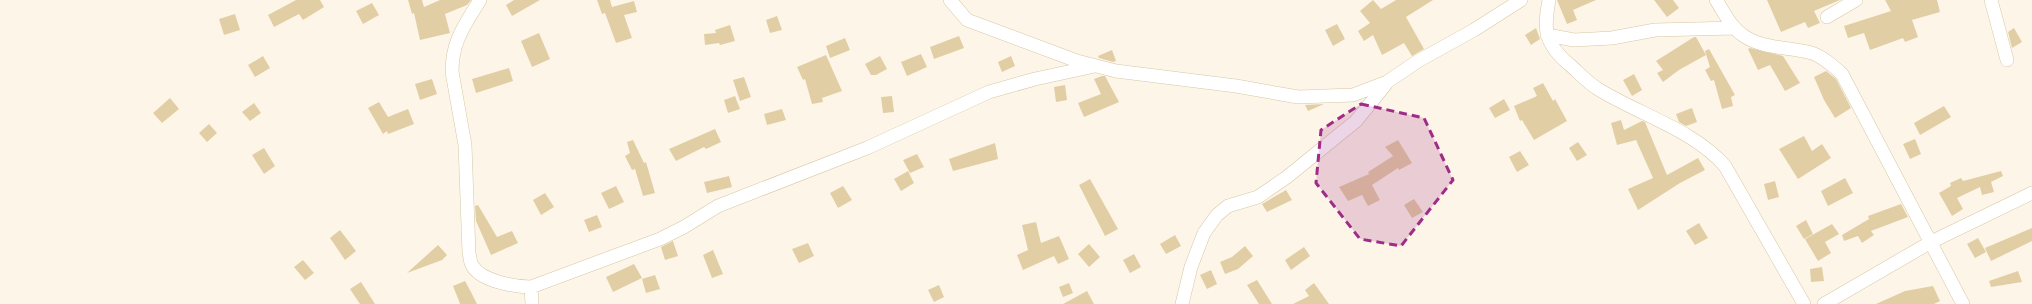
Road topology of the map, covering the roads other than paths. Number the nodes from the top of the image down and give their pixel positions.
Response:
1 (480, 0) edge
2 (950, 0) edge
3 (1521, 0) edge
4 (1549, 0) edge
5 (1716, 0) edge
6 (1856, 0) edge
7 (1990, 0) edge
8 (1827, 17) dead end
9 (1734, 28) junction
10 (1547, 35) junction
11 (2007, 60) dead end
12 (1095, 66) junction
13 (1387, 82) junction
14 (2032, 193) edge
15 (1931, 242) junction
16 (531, 287) junction
17 (532, 304) edge
18 (1182, 304) edge
19 (1804, 304) edge
20 (1824, 304) edge
21 (1963, 304) edge

1 - 16 street
2 - 12 street
3 - 13 street
4 - 10 street
5 - 9 street
6 - 8 street
7 - 11 street
9 - 10 street
9 - 15 street
10 - 19 street
12 - 13 street
12 - 16 street
13 - 18 street
14 - 15 street
15 - 20 street
15 - 21 street
16 - 17 street

